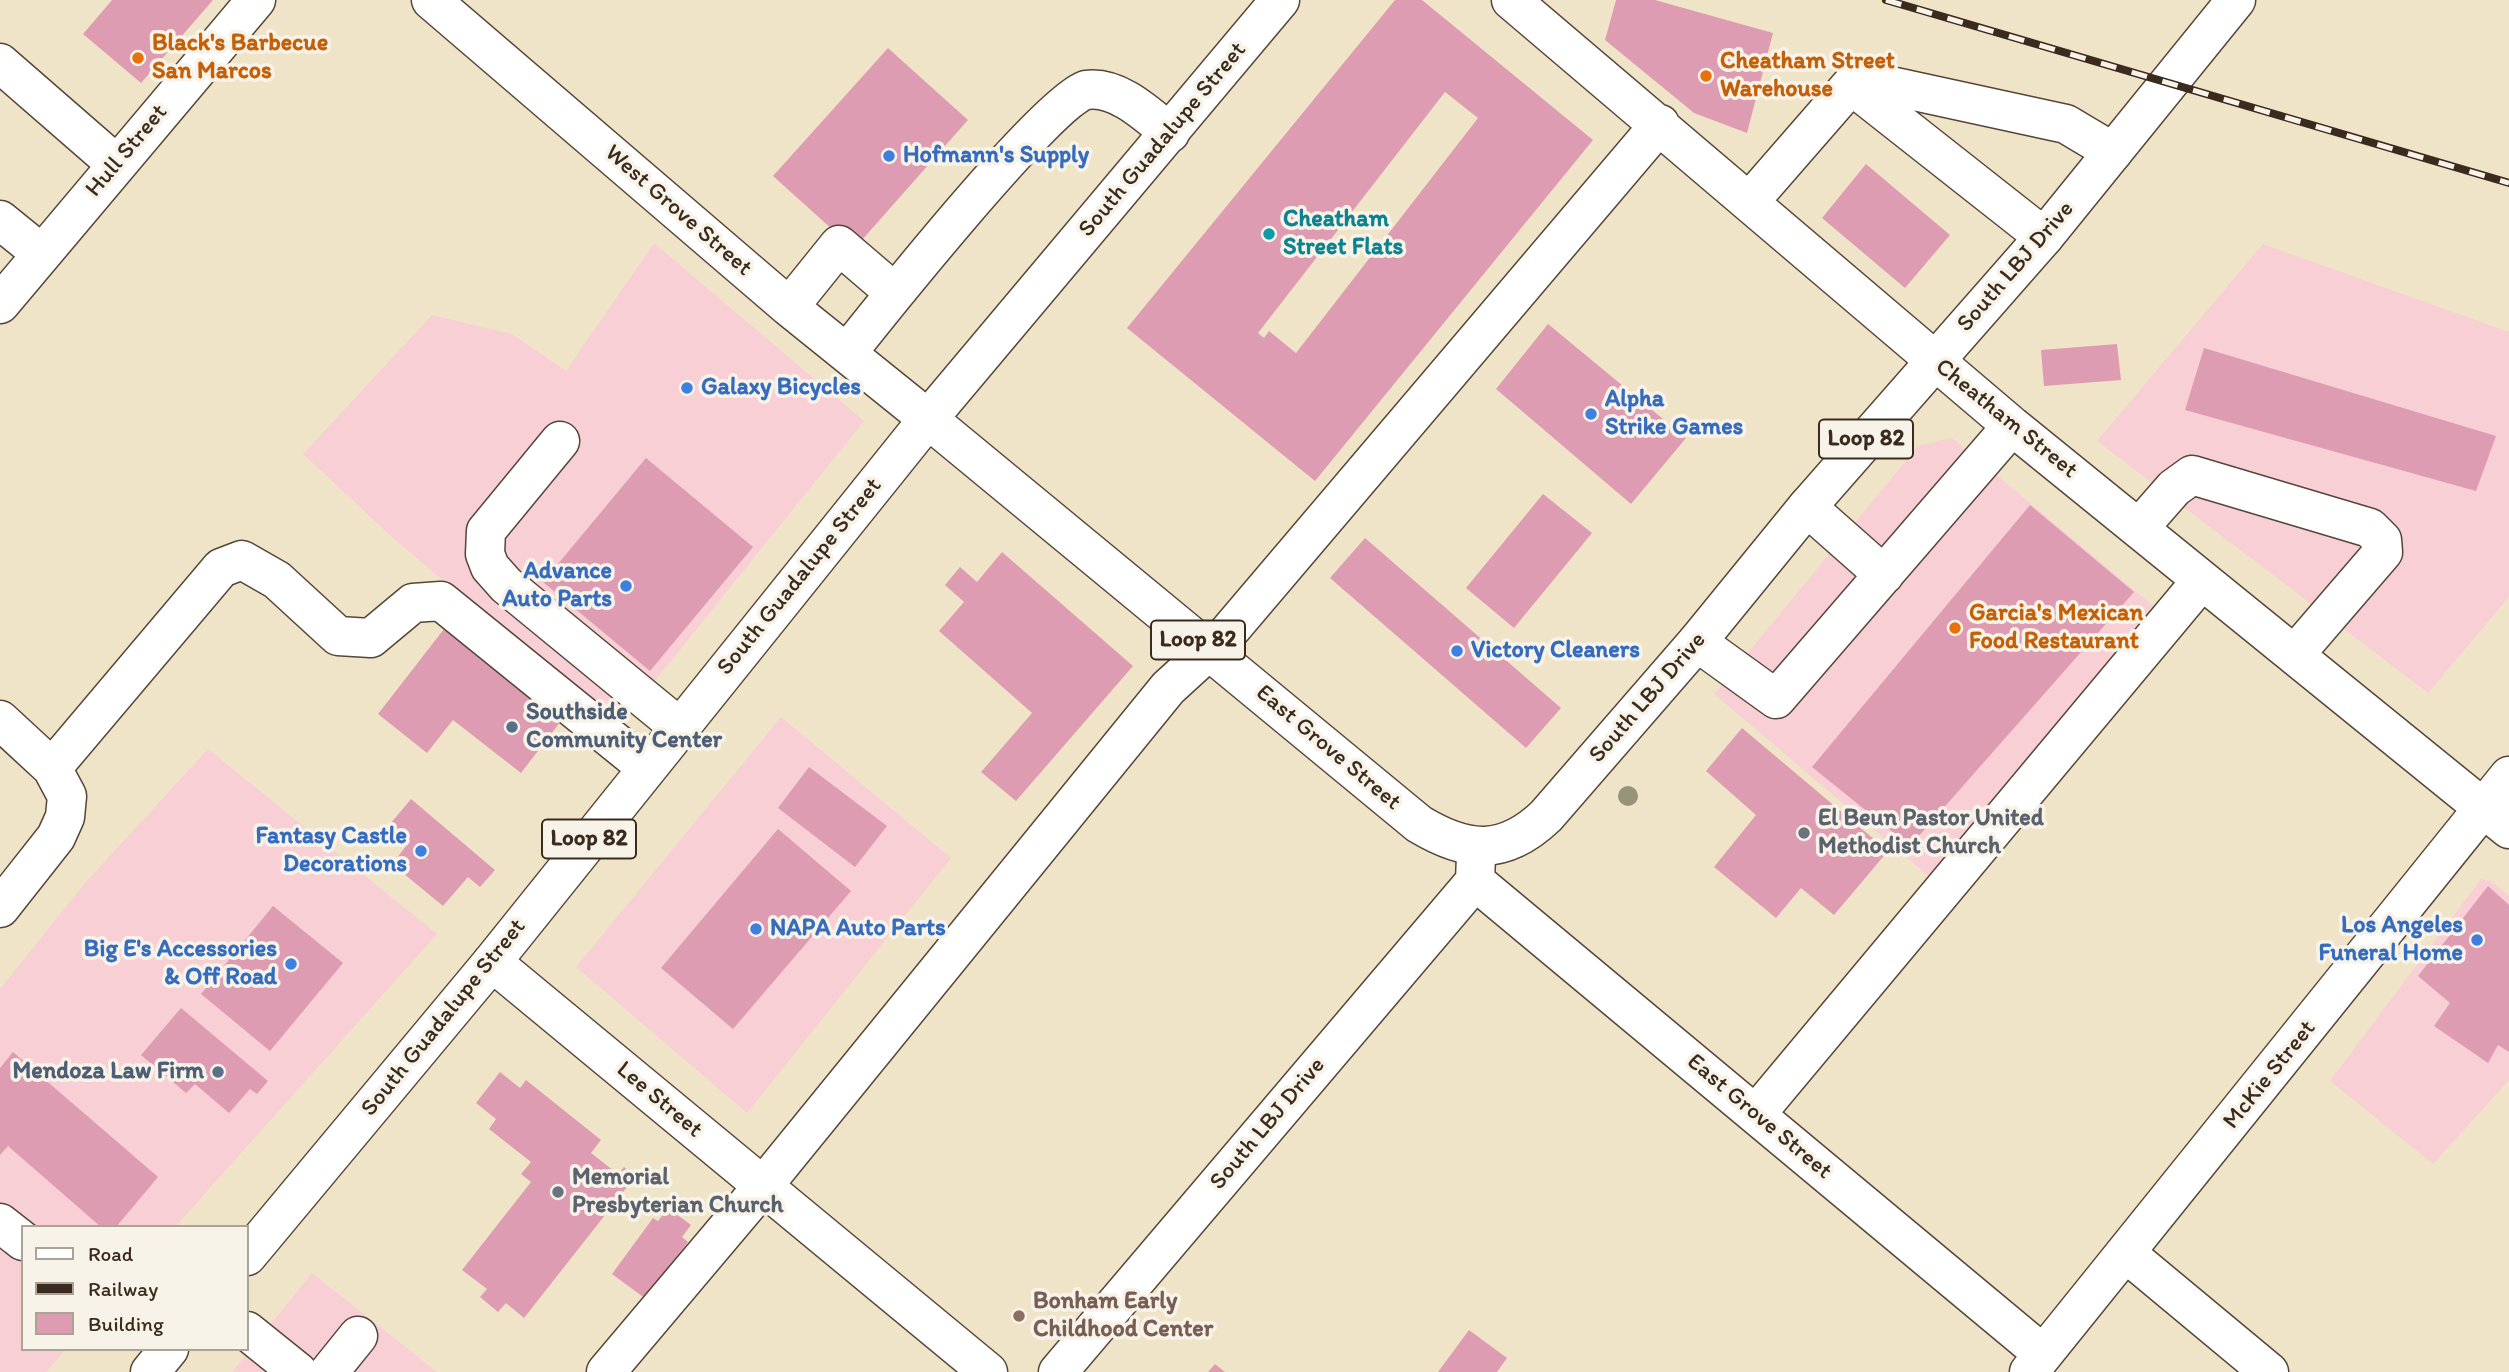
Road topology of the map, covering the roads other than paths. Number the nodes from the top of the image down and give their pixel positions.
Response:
1 (256, 0) edge
2 (431, 0) edge
3 (1280, 0) edge
4 (1511, 0) edge
5 (2236, 0) edge
6 (0, 63) edge
7 (1851, 85) junction
8 (1660, 124) junction
9 (1170, 133) junction
10 (2113, 152) junction
11 (116, 164) junction
12 (1750, 201) junction
13 (0, 220) edge
14 (2044, 237) junction
15 (42, 254) junction
16 (895, 293) junction
17 (0, 304) edge
18 (789, 307) junction
19 (847, 354) junction
20 (1934, 360) junction
21 (928, 419) junction
22 (2012, 426) junction
23 (560, 441) dead end
24 (1807, 508) junction
25 (2139, 528) junction
26 (1884, 575) junction
27 (2202, 580) junction
28 (1697, 642) junction
29 (1210, 650) junction
30 (2296, 653) junction
31 (0, 720) edge
32 (679, 727) junction
33 (646, 767) junction
34 (2509, 776) edge
35 (59, 782) junction
36 (2496, 818) edge
37 (1476, 864) junction
38 (0, 908) edge
39 (492, 962) junction
40 (1756, 1114) junction
41 (763, 1186) junction
42 (0, 1223) edge
43 (21, 1239) edge
44 (2127, 1254) junction
45 (248, 1255) edge
46 (248, 1332) edge
47 (358, 1336) dead end
48 (167, 1351) edge
49 (2036, 1363) edge
50 (150, 1372) edge
51 (298, 1372) edge
52 (329, 1372) edge
53 (606, 1372) edge
54 (988, 1372) edge
55 (1058, 1372) edge
56 (2269, 1372) edge

1 - 11 street, Hull Street
2 - 18 street, West Grove Street
3 - 9 street, South Guadalupe Street / Loop 82
4 - 8 street, Cheatham Street
5 - 10 street, South LBJ Drive / Loop 82
6 - 11 street
7 - 10 street
7 - 12 street
7 - 14 street
8 - 12 street, Cheatham Street
8 - 29 street
9 - 16 street
9 - 21 street, South Guadalupe Street / Loop 82
10 - 14 street, South LBJ Drive / Loop 82
11 - 15 street, Hull Street
12 - 20 street, Cheatham Street
13 - 15 street
14 - 20 street, South LBJ Drive / Loop 82
15 - 17 street, Hull Street
16 - 18 street
16 - 19 street
18 - 19 street, West Grove Street
19 - 21 street, West Grove Street
20 - 22 street, Cheatham Street
20 - 24 street, South LBJ Drive / Loop 82
21 - 29 street, East Grove Street / Loop 82
21 - 32 street, South Guadalupe Street / Loop 82
22 - 25 street, Cheatham Street
22 - 26 street
23 - 32 street
24 - 26 street
24 - 28 street, South LBJ Drive / Loop 82
25 - 27 street, Cheatham Street
25 - 30 street
26 - 28 street
27 - 30 street, Cheatham Street
27 - 40 street
28 - 37 street, South LBJ Drive / Loop 82
29 - 37 street, East Grove Street / Loop 82
29 - 41 street
30 - 36 street, Cheatham Street
31 - 35 street
32 - 33 street, South Guadalupe Street / Loop 82
33 - 35 street
33 - 39 street, South Guadalupe Street / Loop 82
34 - 36 street, McKie Street
35 - 38 street
36 - 44 street, McKie Street
37 - 40 street, East Grove Street
37 - 55 street, South LBJ Drive
39 - 41 street, Lee Street
39 - 45 street, South Guadalupe Street / Loop 82
40 - 49 street, East Grove Street
41 - 53 street
41 - 54 street, Lee Street
42 - 43 street
44 - 49 street, McKie Street
44 - 56 street
46 - 51 street
47 - 52 street
48 - 50 street

